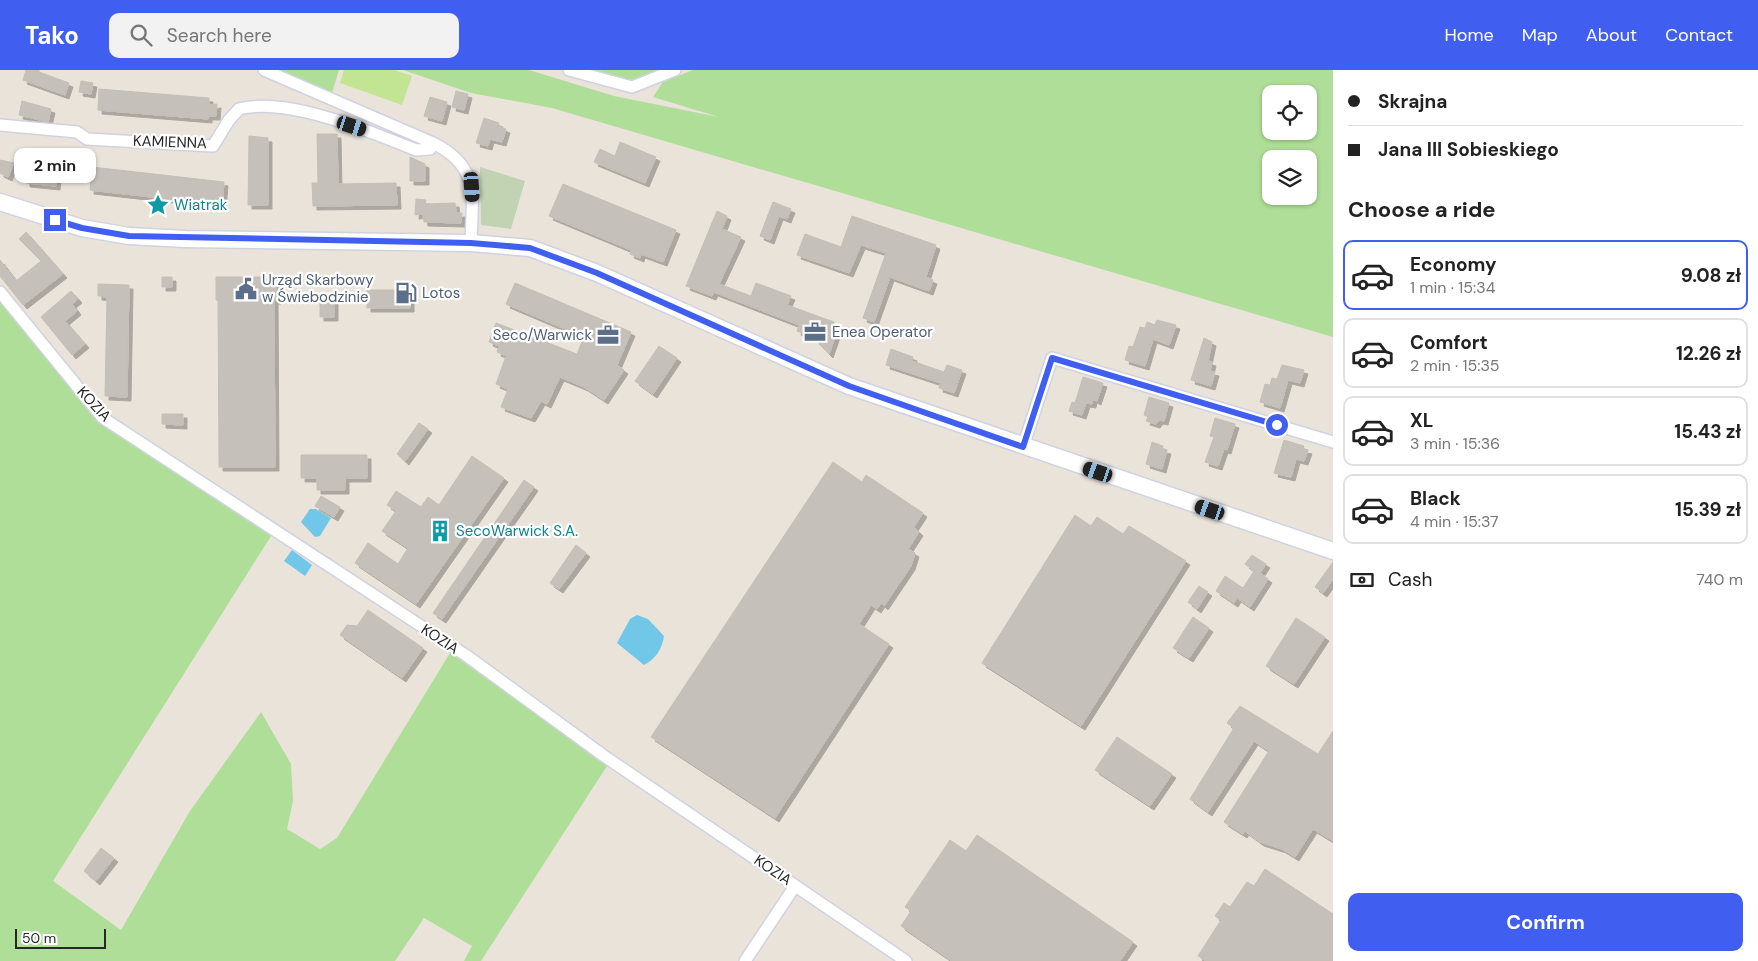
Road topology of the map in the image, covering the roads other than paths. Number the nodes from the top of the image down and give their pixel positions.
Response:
1 (264, 70) edge
2 (569, 70) edge
3 (675, 70) edge
4 (0, 126) edge
5 (433, 143) junction
6 (0, 202) edge
7 (471, 243) junction
8 (0, 292) edge
9 (1333, 442) edge
10 (1023, 447) junction
11 (1333, 551) edge
12 (795, 886) junction
13 (745, 961) edge
14 (906, 961) edge

1 - 5 street
2 - 3 street
4 - 5 street, KAMIENNA
5 - 7 street
6 - 7 street
7 - 10 street
8 - 12 street, KOZIA
9 - 10 street
10 - 11 street
12 - 13 street
12 - 14 street, KOZIA

